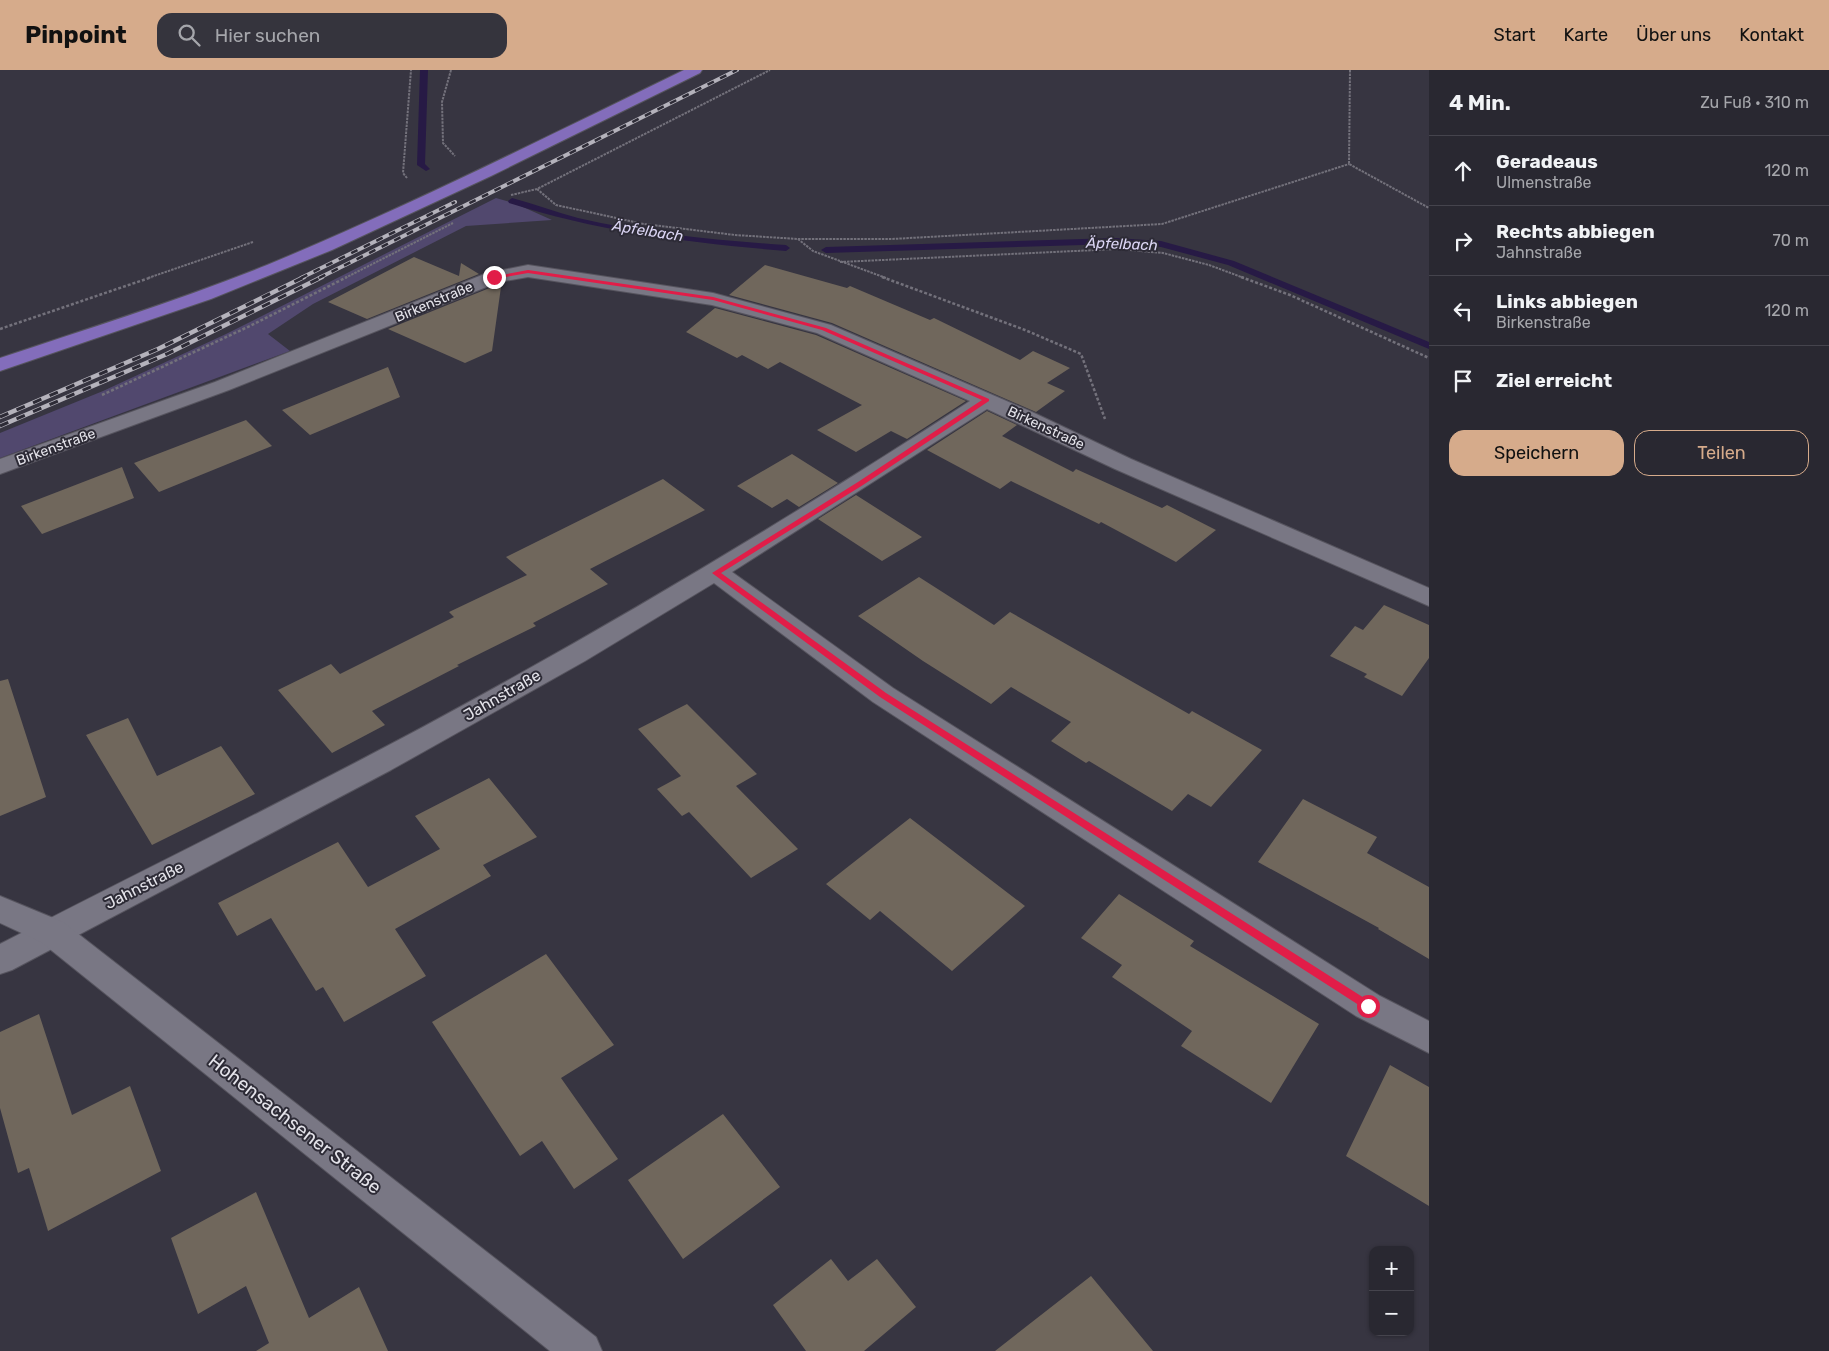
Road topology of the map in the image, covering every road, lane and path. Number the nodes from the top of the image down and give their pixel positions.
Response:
1 (411, 70) edge
2 (451, 70) edge
3 (695, 70) edge
4 (770, 70) edge
5 (1350, 70) edge
6 (458, 159) dead end
7 (1349, 164) junction
8 (409, 181) dead end
9 (537, 189) junction
10 (505, 197) dead end
11 (1429, 208) edge
12 (461, 219) dead end
13 (798, 239) junction
14 (260, 240) dead end
15 (840, 262) junction
16 (0, 328) edge
17 (1429, 358) edge
18 (0, 365) edge
19 (100, 395) dead end
20 (986, 400) junction
21 (1123, 464) junction
22 (0, 467) edge
23 (716, 573) junction
24 (1429, 598) edge
25 (0, 909) edge
26 (52, 932) junction
27 (0, 960) edge
28 (1429, 1038) edge
29 (582, 1351) edge

1 - 8 path
2 - 6 path
3 - 18 main road
4 - 9 path
5 - 7 path
7 - 11 path
7 - 13 path
9 - 10 path
9 - 13 path
12 - 19 path
13 - 15 path
14 - 16 path
15 - 17 path
15 - 21 path
20 - 21 street, Birkenstraße
20 - 22 street, Birkenstraße
20 - 23 street, Jahnstraße
21 - 24 street, Birkenstraße
23 - 26 street, Jahnstraße
23 - 28 street
25 - 26 street, Hohensachsener Straße
26 - 27 street, Jahnstraße
26 - 29 street, Hohensachsener Straße

